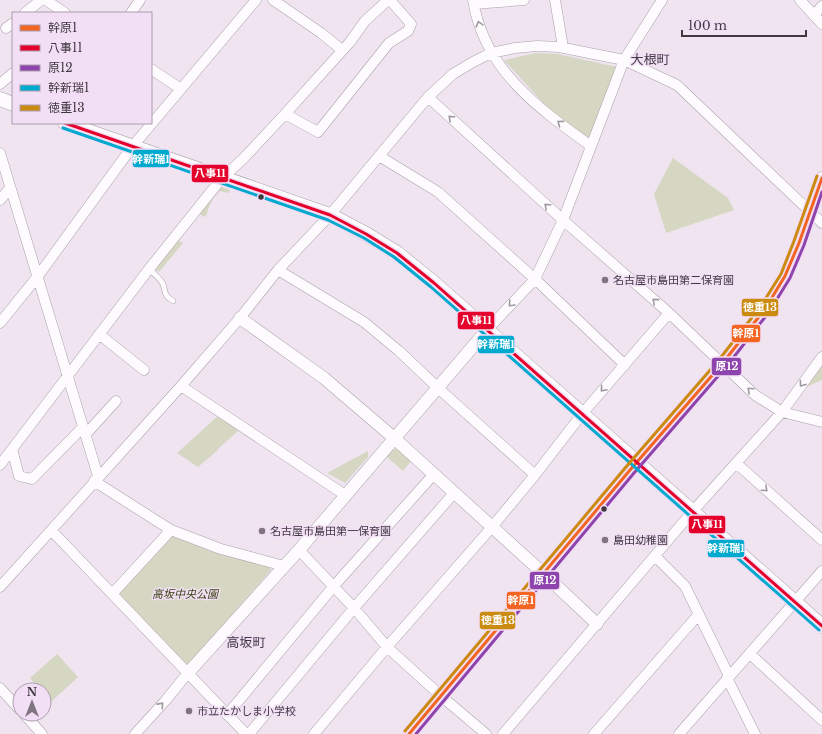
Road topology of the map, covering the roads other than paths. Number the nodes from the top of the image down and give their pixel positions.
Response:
1 (41, 0) edge
2 (46, 0) edge
3 (140, 0) edge
4 (256, 0) edge
5 (274, 0) edge
6 (389, 0) edge
7 (524, 0) edge
8 (554, 0) edge
9 (662, 0) edge
10 (800, 0) edge
11 (473, 2) edge
12 (822, 6) edge
13 (26, 12) edge
14 (64, 12) edge
15 (131, 12) edge
16 (814, 15) junction
17 (822, 24) edge
18 (563, 47) junction
19 (342, 50) junction
20 (491, 53) junction
21 (624, 60) junction
22 (152, 70) edge
23 (12, 74) edge
24 (0, 84) edge
25 (181, 89) junction
26 (428, 97) junction
27 (0, 99) edge
28 (12, 104) edge
29 (285, 114) junction
30 (152, 123) edge
31 (68, 124) edge
32 (151, 124) edge
33 (591, 146) junction
34 (132, 147) junction
35 (0, 153) edge
36 (379, 156) junction
37 (222, 178) junction
38 (822, 178) edge
39 (10, 188) junction
40 (0, 200) edge
41 (809, 212) junction
42 (330, 215) junction
43 (563, 220) junction
44 (822, 223) edge
45 (148, 269) junction
46 (278, 270) junction
47 (38, 276) junction
48 (534, 279) junction
49 (173, 301) dead end
50 (669, 313) junction
51 (240, 318) junction
52 (0, 323) edge
53 (487, 330) junction
54 (99, 334) junction
55 (822, 357) edge
56 (722, 364) junction
57 (625, 365) junction
58 (144, 370) dead end
59 (68, 375) junction
60 (181, 386) junction
61 (438, 388) junction
62 (116, 401) dead end
63 (782, 412) junction
64 (582, 414) junction
65 (822, 422) edge
66 (84, 431) junction
67 (394, 438) junction
68 (12, 449) junction
69 (637, 463) junction
70 (736, 463) junction
71 (0, 465) edge
72 (434, 474) junction
73 (535, 475) junction
74 (96, 479) junction
75 (454, 494) junction
76 (345, 495) junction
77 (692, 512) junction
78 (492, 527) junction
79 (51, 530) junction
80 (171, 530) junction
81 (822, 540) edge
82 (299, 550) junction
83 (655, 556) junction
84 (284, 566) junction
85 (822, 571) edge
86 (544, 574) junction
87 (0, 587) edge
88 (333, 587) junction
89 (112, 594) junction
90 (795, 601) junction
91 (354, 608) junction
92 (699, 614) junction
93 (597, 624) junction
94 (822, 626) edge
95 (387, 647) junction
96 (750, 654) junction
97 (188, 674) junction
98 (728, 677) junction
99 (0, 688) edge
100 (440, 695) junction
101 (12, 701) edge
102 (227, 715) junction
103 (822, 720) edge
104 (31, 722) edge
105 (42, 734) edge
106 (135, 734) edge
107 (246, 734) edge
108 (249, 734) edge
109 (314, 734) edge
110 (409, 734) edge
111 (486, 734) edge
112 (503, 734) edge
113 (594, 734) edge
114 (679, 734) edge
115 (755, 734) edge

1 - 13 street
2 - 14 street
3 - 15 street
4 - 25 street
5 - 19 street
6 - 19 street
6 - 29 street
7 - 11 street
8 - 18 street
9 - 21 street
10 - 16 street
20 -> 11 street
12 - 16 street
16 - 17 street
18 - 20 street
18 - 21 street
19 - 29 street
20 - 26 street
33 -> 20 street
21 - 33 street
21 - 41 street
22 - 25 street
23 - 24 street
25 - 30 street
26 - 36 street
43 -> 26 street
27 - 28 main road
29 - 37 street
31 - 34 main road
32 - 34 street
33 - 43 street
34 - 37 main road
34 - 47 street
35 - 39 street
36 - 42 street
36 - 48 street
37 - 42 main road
37 - 45 street
38 - 41 street
39 - 40 street
39 - 47 street
41 - 44 street
41 - 56 street
42 - 46 street
42 - 53 main road
43 - 48 street
50 -> 43 street
45 - 49 lane
45 - 54 street
46 - 51 street
46 - 61 street
47 - 52 street
47 - 59 street
48 -> 53 street
48 - 57 street
50 - 56 street
50 - 57 street
51 - 60 street
51 - 67 street
53 - 61 street
53 - 64 main road
54 - 58 street
54 - 59 street
55 -> 63 street
63 -> 56 street
56 - 69 street
57 -> 64 street
59 - 66 street
59 - 68 street
60 - 74 street
60 - 76 street
61 - 67 street
61 - 73 street
62 - 66 street
63 - 65 street
63 - 70 street
64 - 69 main road
64 - 73 street
66 - 68 street
66 - 74 street
67 - 72 street
67 - 76 street
68 - 71 street
69 - 77 main road
69 - 86 street
70 - 77 street
70 -> 81 street
72 - 75 street
72 - 88 street
73 - 78 street
74 - 79 street
74 - 80 street
75 - 78 street
75 - 91 street
76 - 82 street
77 - 83 street
77 - 90 main road
78 - 86 street
78 - 95 street
79 - 87 street
79 - 89 street
80 - 84 street
80 - 89 street
82 - 84 street
82 - 88 street
83 - 92 street
83 - 93 street
84 - 97 street
85 - 90 street
86 - 93 street
86 - 100 street
88 - 91 street
88 - 102 street
89 - 97 street
90 - 94 main road
90 - 96 street
91 - 95 street
91 - 108 street
92 - 98 street
92 - 113 street
93 - 112 street
95 - 100 street
95 - 109 street
96 - 98 street
96 - 103 street
97 - 102 street
106 -> 97 street
98 - 114 street
98 - 115 street
99 - 101 street
100 - 110 street
100 - 111 street
102 - 107 street
104 - 105 street

